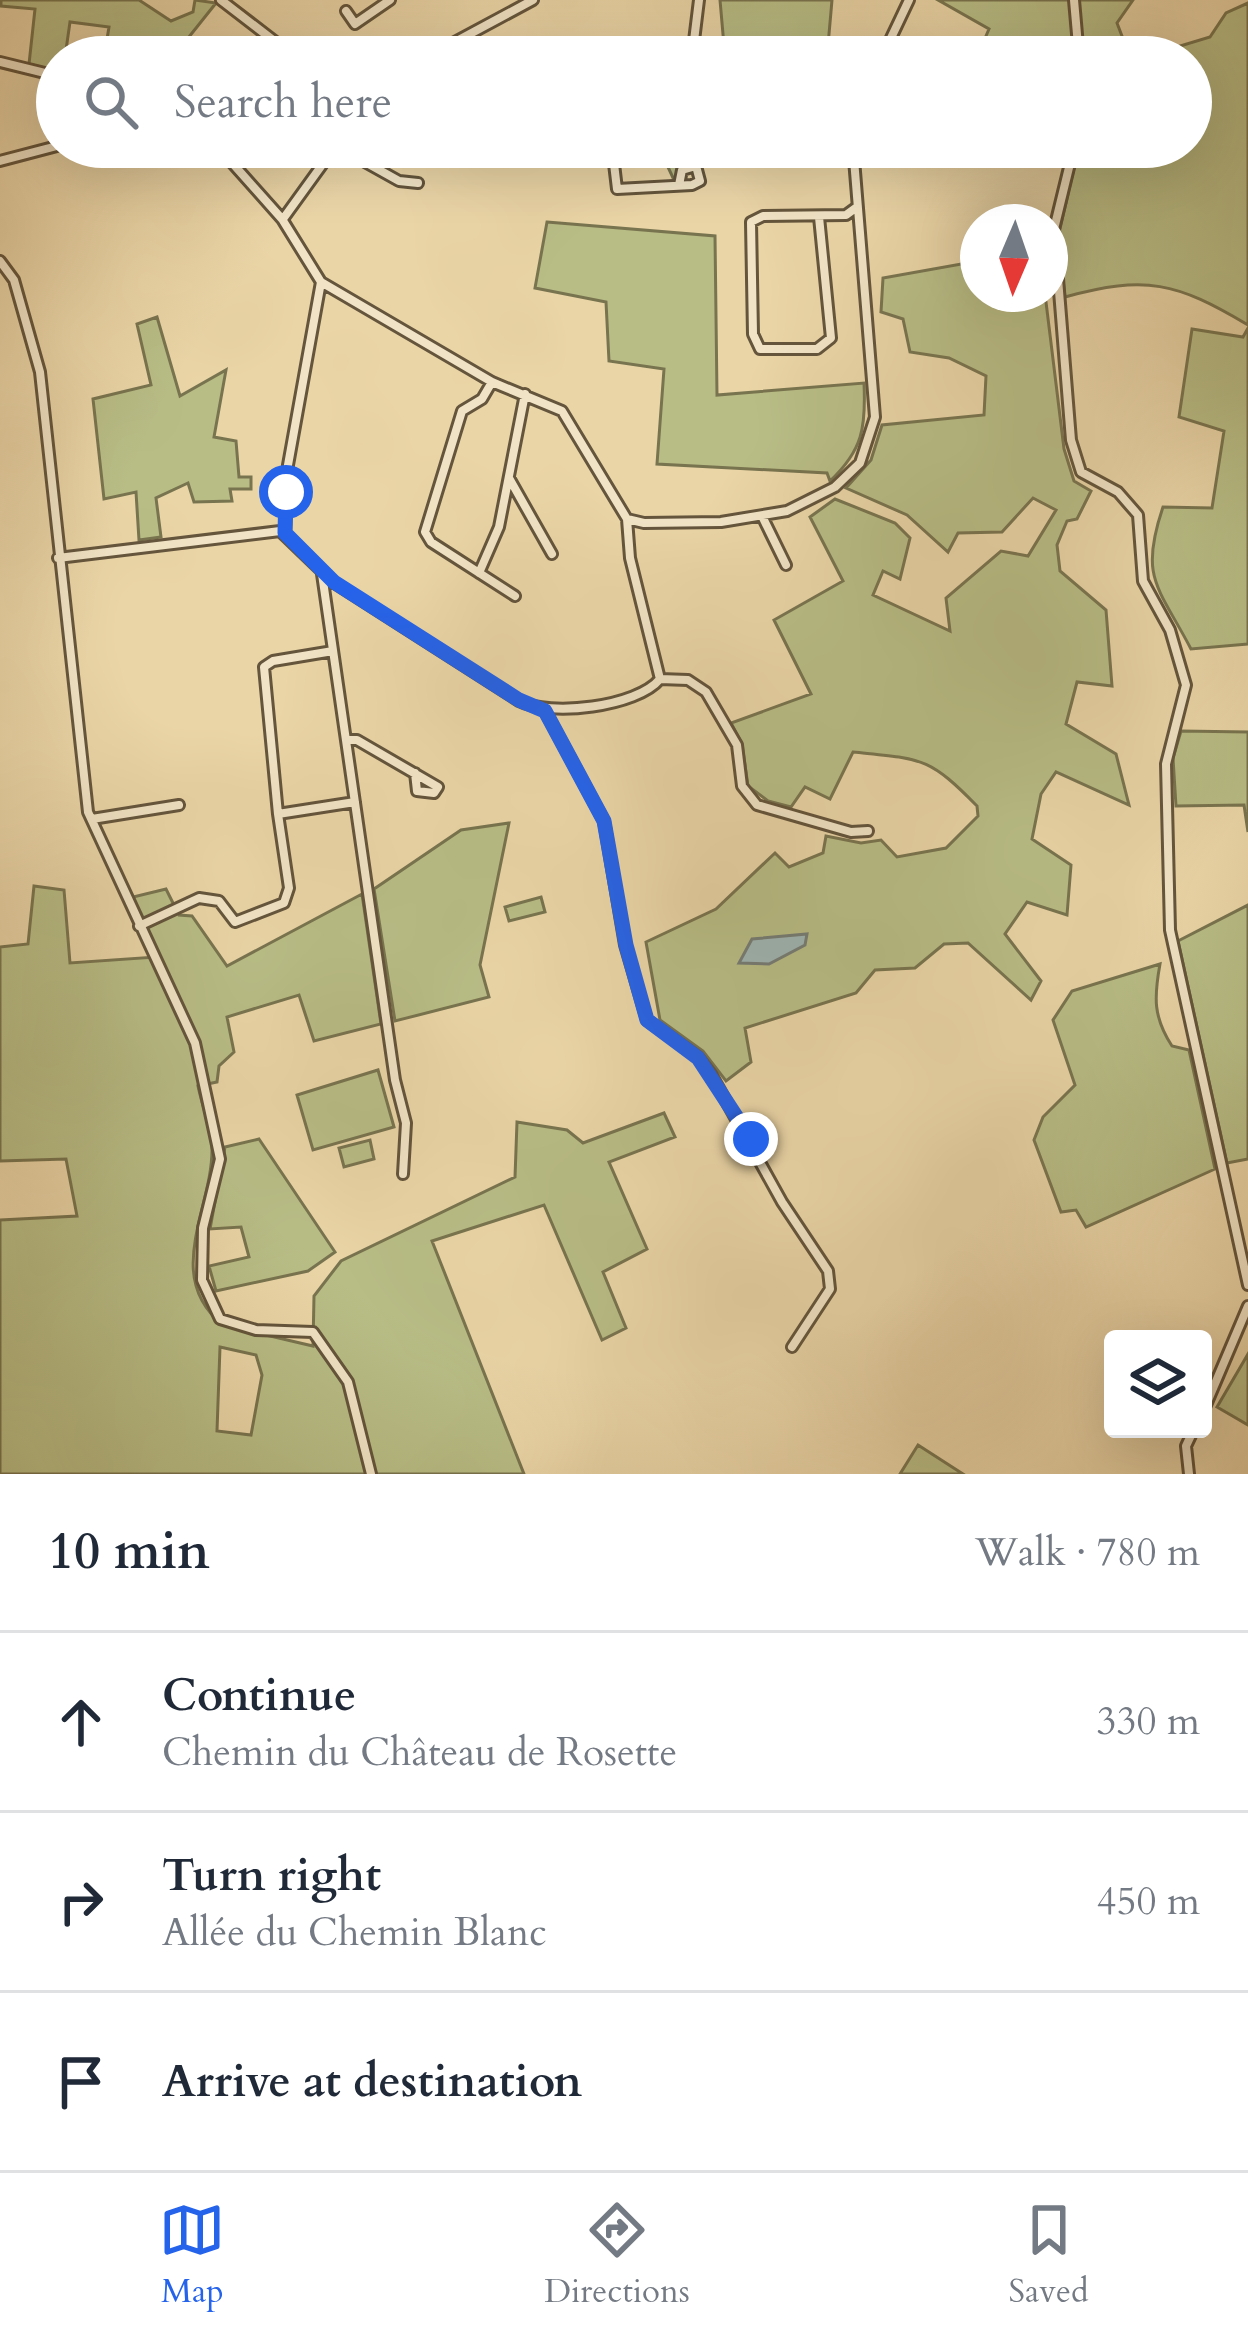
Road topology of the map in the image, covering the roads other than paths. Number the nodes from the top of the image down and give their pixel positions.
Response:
1 (221, 0) edge
2 (390, 0) edge
3 (531, 0) edge
4 (699, 0) edge
5 (909, 0) edge
6 (1074, 0) edge
7 (346, 11) dead end
8 (268, 36) edge
9 (469, 36) edge
10 (695, 36) edge
11 (892, 36) edge
12 (1077, 36) edge
13 (0, 62) edge
14 (36, 71) edge
15 (36, 151) edge
16 (0, 160) edge
17 (237, 168) edge
18 (321, 168) edge
19 (375, 168) edge
20 (614, 168) edge
21 (854, 168) edge
22 (1069, 168) edge
23 (418, 183) dead end
24 (679, 185) dead end
25 (857, 208) junction
26 (819, 217) junction
27 (282, 219) junction
28 (0, 261) edge
29 (321, 282) junction
30 (492, 382) junction
31 (525, 394) junction
32 (508, 477) junction
33 (763, 518) junction
34 (626, 519) junction
35 (285, 533) junction
36 (552, 554) dead end
37 (58, 558) junction
38 (786, 565) dead end
39 (479, 572) junction
40 (322, 573) junction
41 (515, 596) dead end
42 (333, 651) junction
43 (660, 679) junction
44 (545, 711) junction
45 (346, 740) junction
46 (415, 773) dead end
47 (355, 802) junction
48 (179, 805) dead end
49 (278, 814) junction
50 (92, 819) junction
51 (868, 831) dead end
52 (139, 926) junction
53 (403, 1174) dead end
54 (1248, 1285) edge
55 (1248, 1306) edge
56 (792, 1347) dead end
57 (1212, 1391) edge
58 (1190, 1438) edge
59 (371, 1474) edge
60 (1189, 1474) edge

1 - 8 street
2 - 7 street
3 - 9 street
4 - 10 street
5 - 11 street
6 - 12 street
13 - 14 street
15 - 16 street
17 - 27 street
18 - 27 street
19 - 23 street
20 - 24 street
21 - 25 street
22 - 54 street
25 - 26 street
25 - 33 street
26 - 26 street
27 - 29 street
28 - 37 street
29 - 30 street
29 - 35 street
30 - 31 street
30 - 39 street
31 - 32 street
31 - 34 street
32 - 36 street
32 - 39 street
33 - 34 street
33 - 38 street
34 - 43 street
35 - 37 street
35 - 40 street
37 - 50 street
39 - 41 street
40 - 42 street
40 - 44 street
42 - 45 street
42 - 49 street
43 - 44 street
43 - 51 street
44 - 56 street
45 - 46 street
45 - 47 street
47 - 49 street
47 - 53 street
48 - 50 street
49 - 52 street
50 - 52 street
52 - 59 street
55 - 57 street
58 - 60 street

